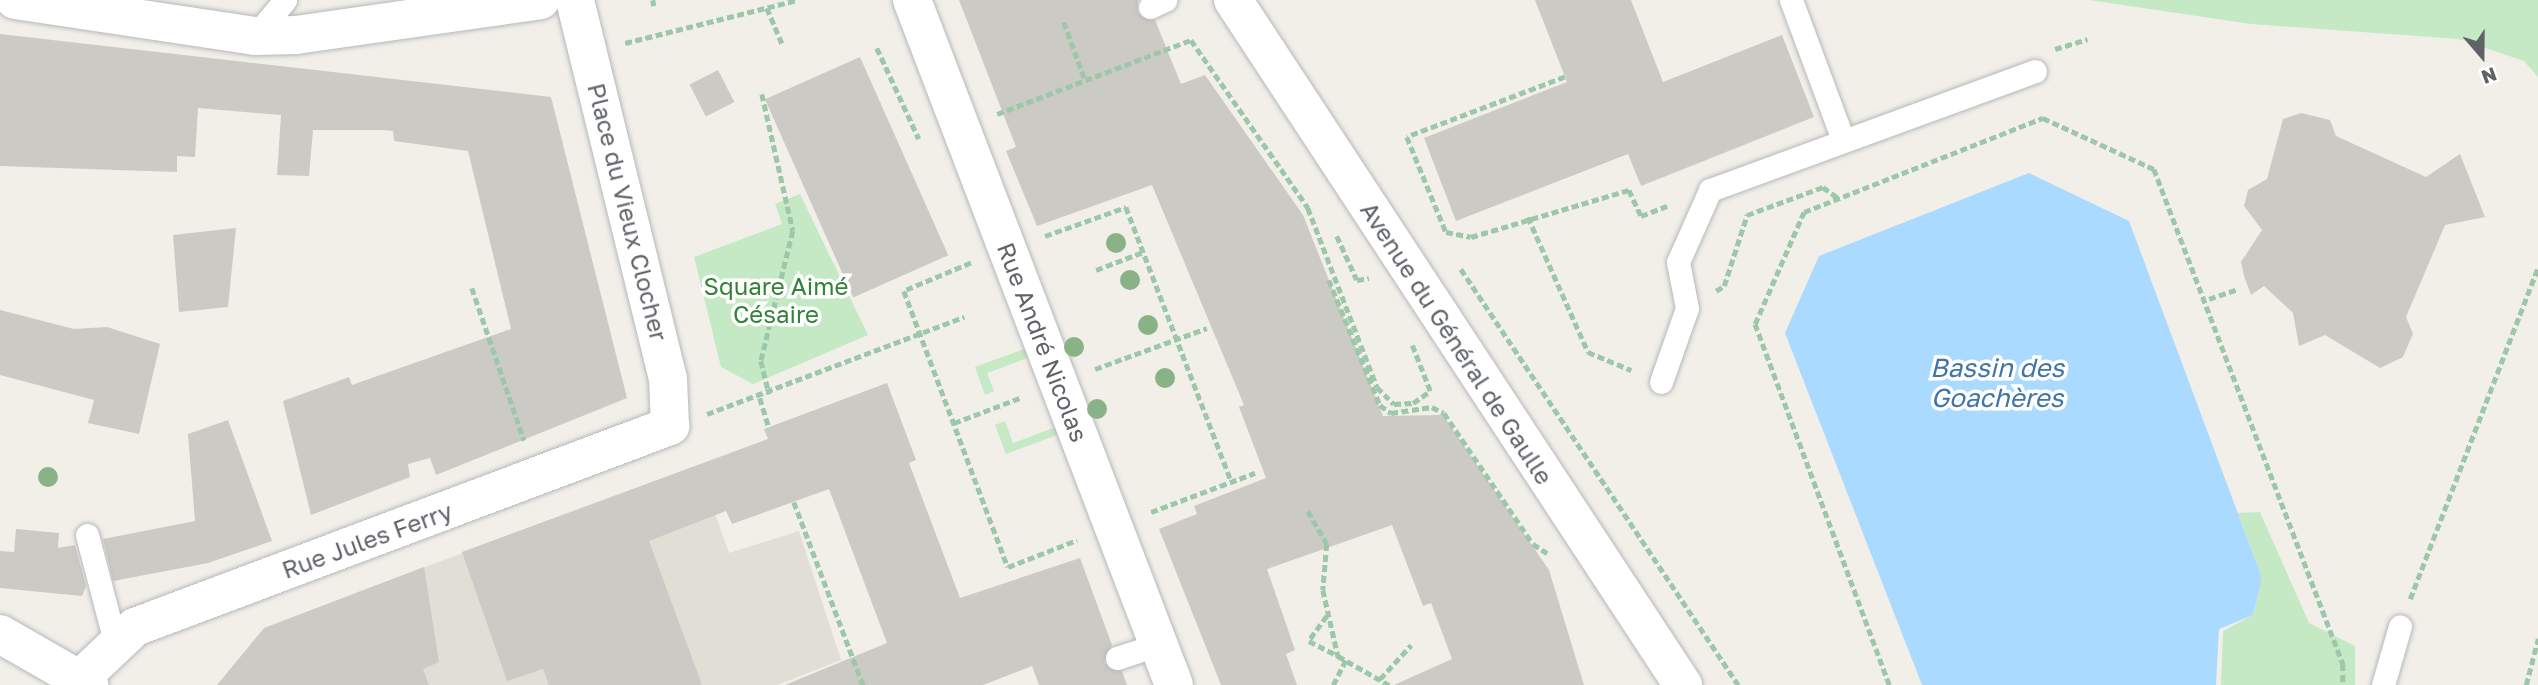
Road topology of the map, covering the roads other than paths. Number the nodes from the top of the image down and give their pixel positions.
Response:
1 (15, 0) edge
2 (285, 0) edge
3 (541, 0) edge
4 (575, 0) edge
5 (912, 0) edge
6 (1233, 0) edge
7 (1791, 0) edge
8 (255, 36) junction
9 (2035, 71) dead end
10 (1843, 140) junction
11 (1661, 383) road end
12 (670, 426) joint
13 (87, 535) dead end
14 (2400, 626) road end
15 (0, 634) edge
16 (115, 642) junction
17 (1158, 644) junction
18 (1117, 658) dead end
19 (84, 682) edge
20 (1174, 685) edge
21 (1683, 685) edge
22 (2383, 685) edge

1 - 8 street
2 - 8 lane
3 - 8 street
4 - 12 street, Place du Vieux Clocher
5 - 17 street, Rue André Nicolas
6 - 21 street, Avenue du Général de Gaulle
7 - 10 lane
9 - 10 lane
10 - 11 lane
12 - 16 street, Rue Jules Ferry
13 - 16 lane
14 - 22 lane
15 - 19 street
16 - 19 street, Rue Jules Ferry
17 - 18 lane
17 - 20 street, Rue André Nicolas

